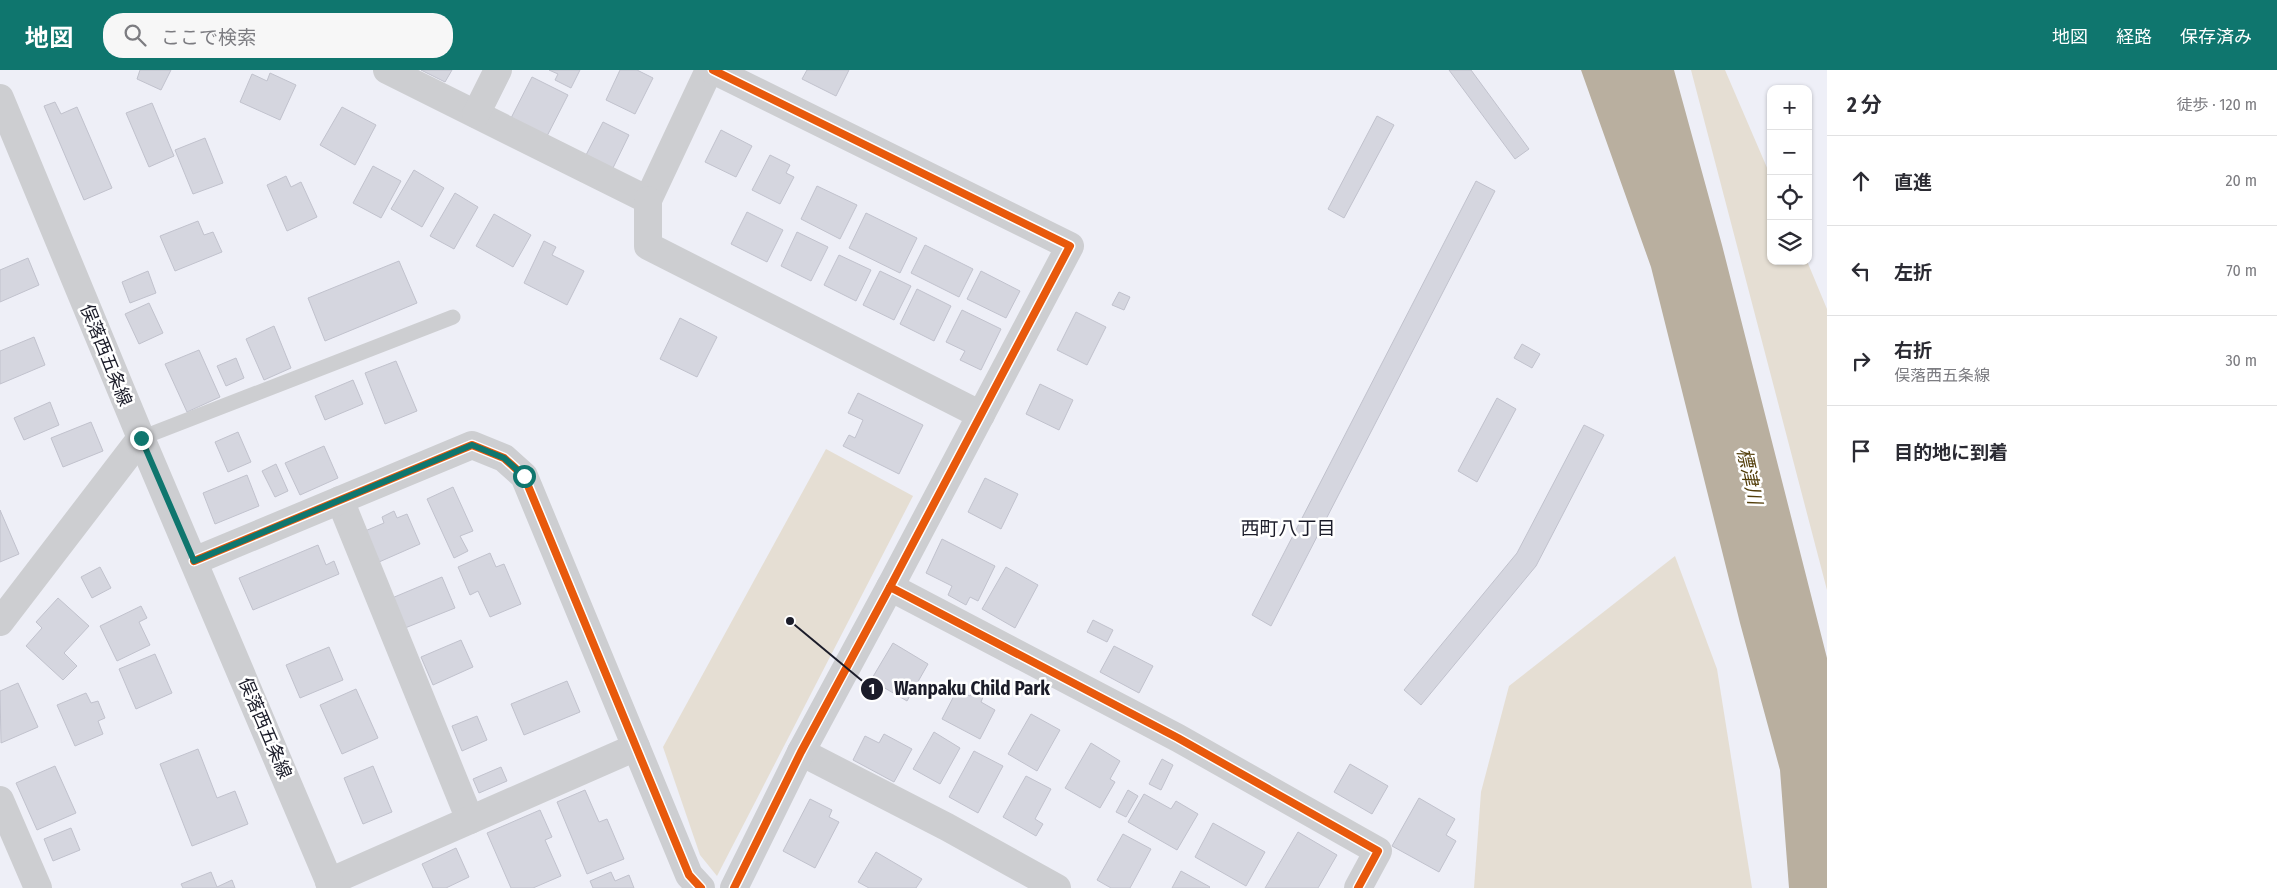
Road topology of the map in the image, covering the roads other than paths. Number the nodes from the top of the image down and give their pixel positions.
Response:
1 (387, 70) edge
2 (498, 70) edge
3 (709, 70) edge
4 (713, 70) edge
5 (0, 98) edge
6 (476, 114) junction
7 (648, 200) junction
8 (454, 317) dead end
9 (981, 414) junction
10 (141, 438) junction
11 (340, 500) junction
12 (194, 561) junction
13 (890, 587) junction
14 (2, 613) edge
15 (636, 747) junction
16 (801, 752) junction
17 (0, 800) edge
18 (470, 820) junction
19 (331, 885) edge
20 (38, 888) edge
21 (701, 888) edge
22 (734, 888) edge
23 (1057, 888) edge
24 (1358, 888) edge

1 - 6 street
2 - 6 street
3 - 7 street
4 - 9 street
5 - 10 street, 俣落西五条線
6 - 7 street
7 - 9 street
8 - 10 lane
9 - 13 street
10 - 12 street, 俣落西五条線
10 - 14 street
11 - 12 street
11 - 15 street
11 - 18 street
12 - 19 street, 俣落西五条線
13 - 16 street
13 - 24 street
15 - 18 street
15 - 21 street
16 - 22 street
16 - 23 street
17 - 20 street
18 - 19 street

